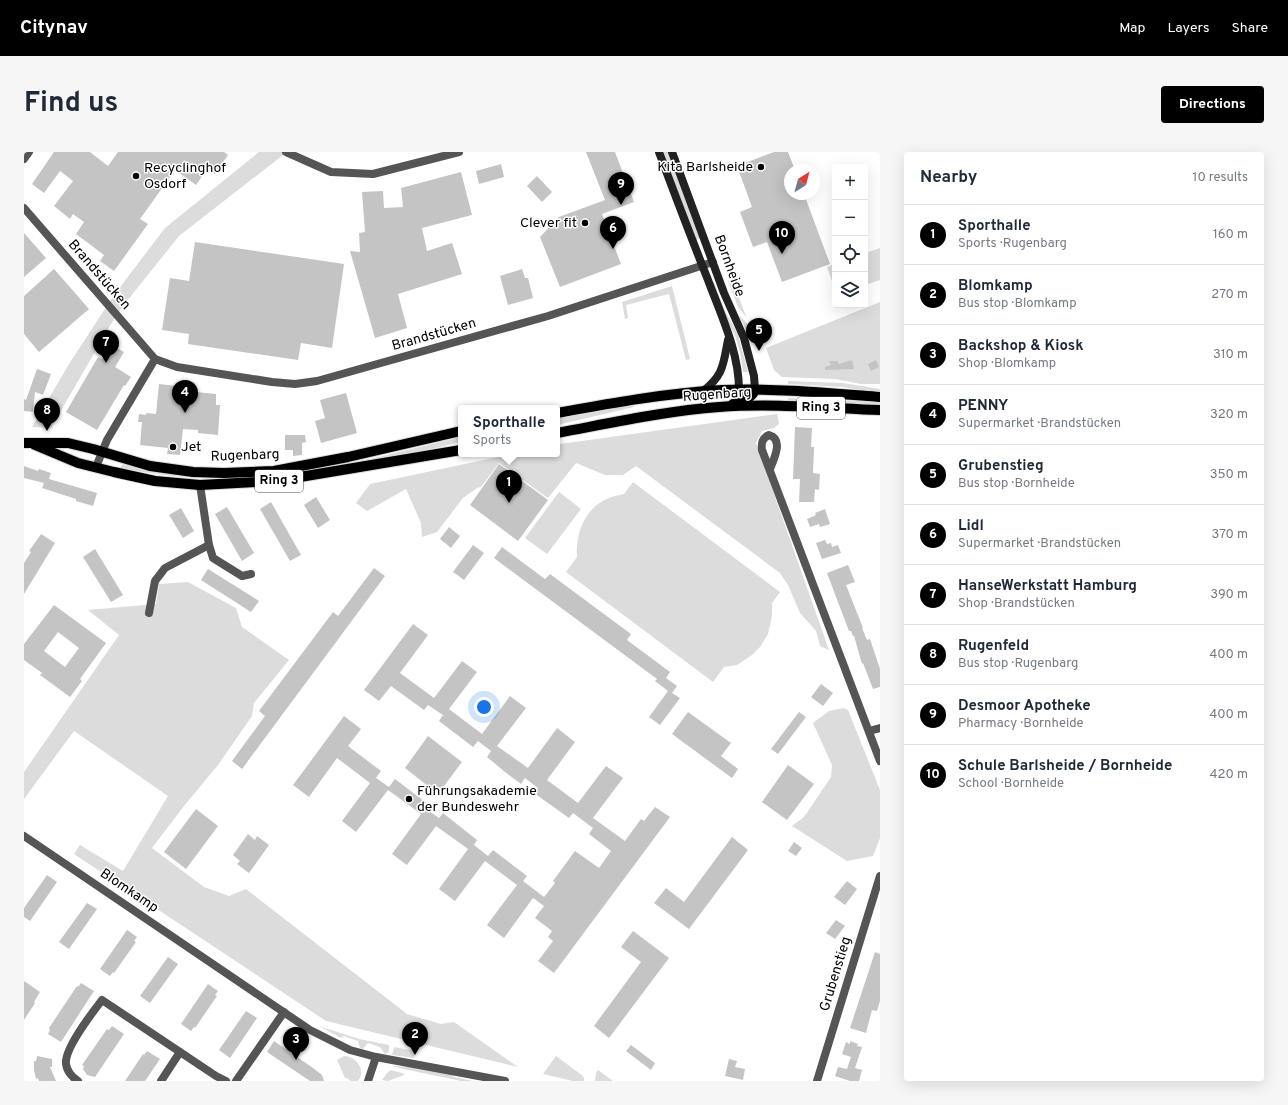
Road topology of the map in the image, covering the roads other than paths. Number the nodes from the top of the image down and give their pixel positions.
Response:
1 (29, 152) edge
2 (286, 152) edge
3 (459, 152) edge
4 (659, 152) edge
5 (672, 152) edge
6 (24, 159) edge
7 (24, 208) edge
8 (713, 262) junction
9 (702, 265) junction
10 (729, 337) junction
11 (155, 359) junction
12 (739, 390) junction
13 (755, 390) junction
14 (702, 392) junction
15 (880, 397) edge
16 (747, 399) junction
17 (762, 406) junction
18 (719, 407) junction
19 (880, 410) edge
20 (560, 413) edge
21 (458, 432) edge
22 (560, 432) edge
23 (27, 443) edge
24 (458, 451) edge
25 (102, 452) junction
26 (96, 467) junction
27 (770, 469) dead end
28 (200, 485) junction
29 (210, 545) junction
30 (252, 574) dead end
31 (149, 613) dead end
32 (880, 728) edge
33 (869, 731) junction
34 (880, 761) edge
35 (24, 836) edge
36 (880, 876) edge
37 (877, 896) edge
38 (284, 1012) junction
39 (180, 1052) junction
40 (376, 1057) junction
41 (78, 1081) edge
42 (161, 1081) edge
43 (226, 1081) edge
44 (236, 1081) edge
45 (368, 1081) edge
46 (505, 1081) edge
47 (817, 1081) edge

1 - 6 street
2 - 3 street
4 - 9 street, Bornheide
5 - 8 street, Bornheide
7 - 11 street, Brandstücken
8 - 9 street, Brandstücken
8 - 13 street, Bornheide
9 - 10 street, Bornheide
9 - 11 street, Brandstücken
10 - 12 street, Bornheide
10 - 14 street
11 - 25 street
12 - 13 main road, Rugenbarg / Ring 3
12 - 14 main road, Rugenbarg / Ring 3
12 - 16 main road
13 - 15 main road, Rugenbarg / Ring 3
13 - 16 main road
14 - 20 main road, Rugenbarg / Ring 3
16 - 17 main road
16 - 18 main road
17 - 18 main road, Rugenbarg / Ring 3
17 - 19 main road, Rugenbarg / Ring 3
18 - 22 main road, Rugenbarg / Ring 3
21 - 25 main road, Rugenbarg / Ring 3
23 - 25 main road, Rugenbarg / Ring 3
23 - 26 main road, Rugenbarg / Ring 3
24 - 28 main road, Rugenbarg / Ring 3
25 - 26 street
26 - 28 main road, Rugenbarg / Ring 3
27 - 33 street
28 - 29 street
29 - 30 street
29 - 31 street
32 - 33 street
33 - 34 street
35 - 38 street, Blomkamp
36 - 37 street, Grubenstieg
37 - 47 street, Grubenstieg
38 - 40 street, Blomkamp
38 - 44 street
39 - 41 street
39 - 42 street
39 - 43 street
40 - 45 street
40 - 46 street, Blomkamp

